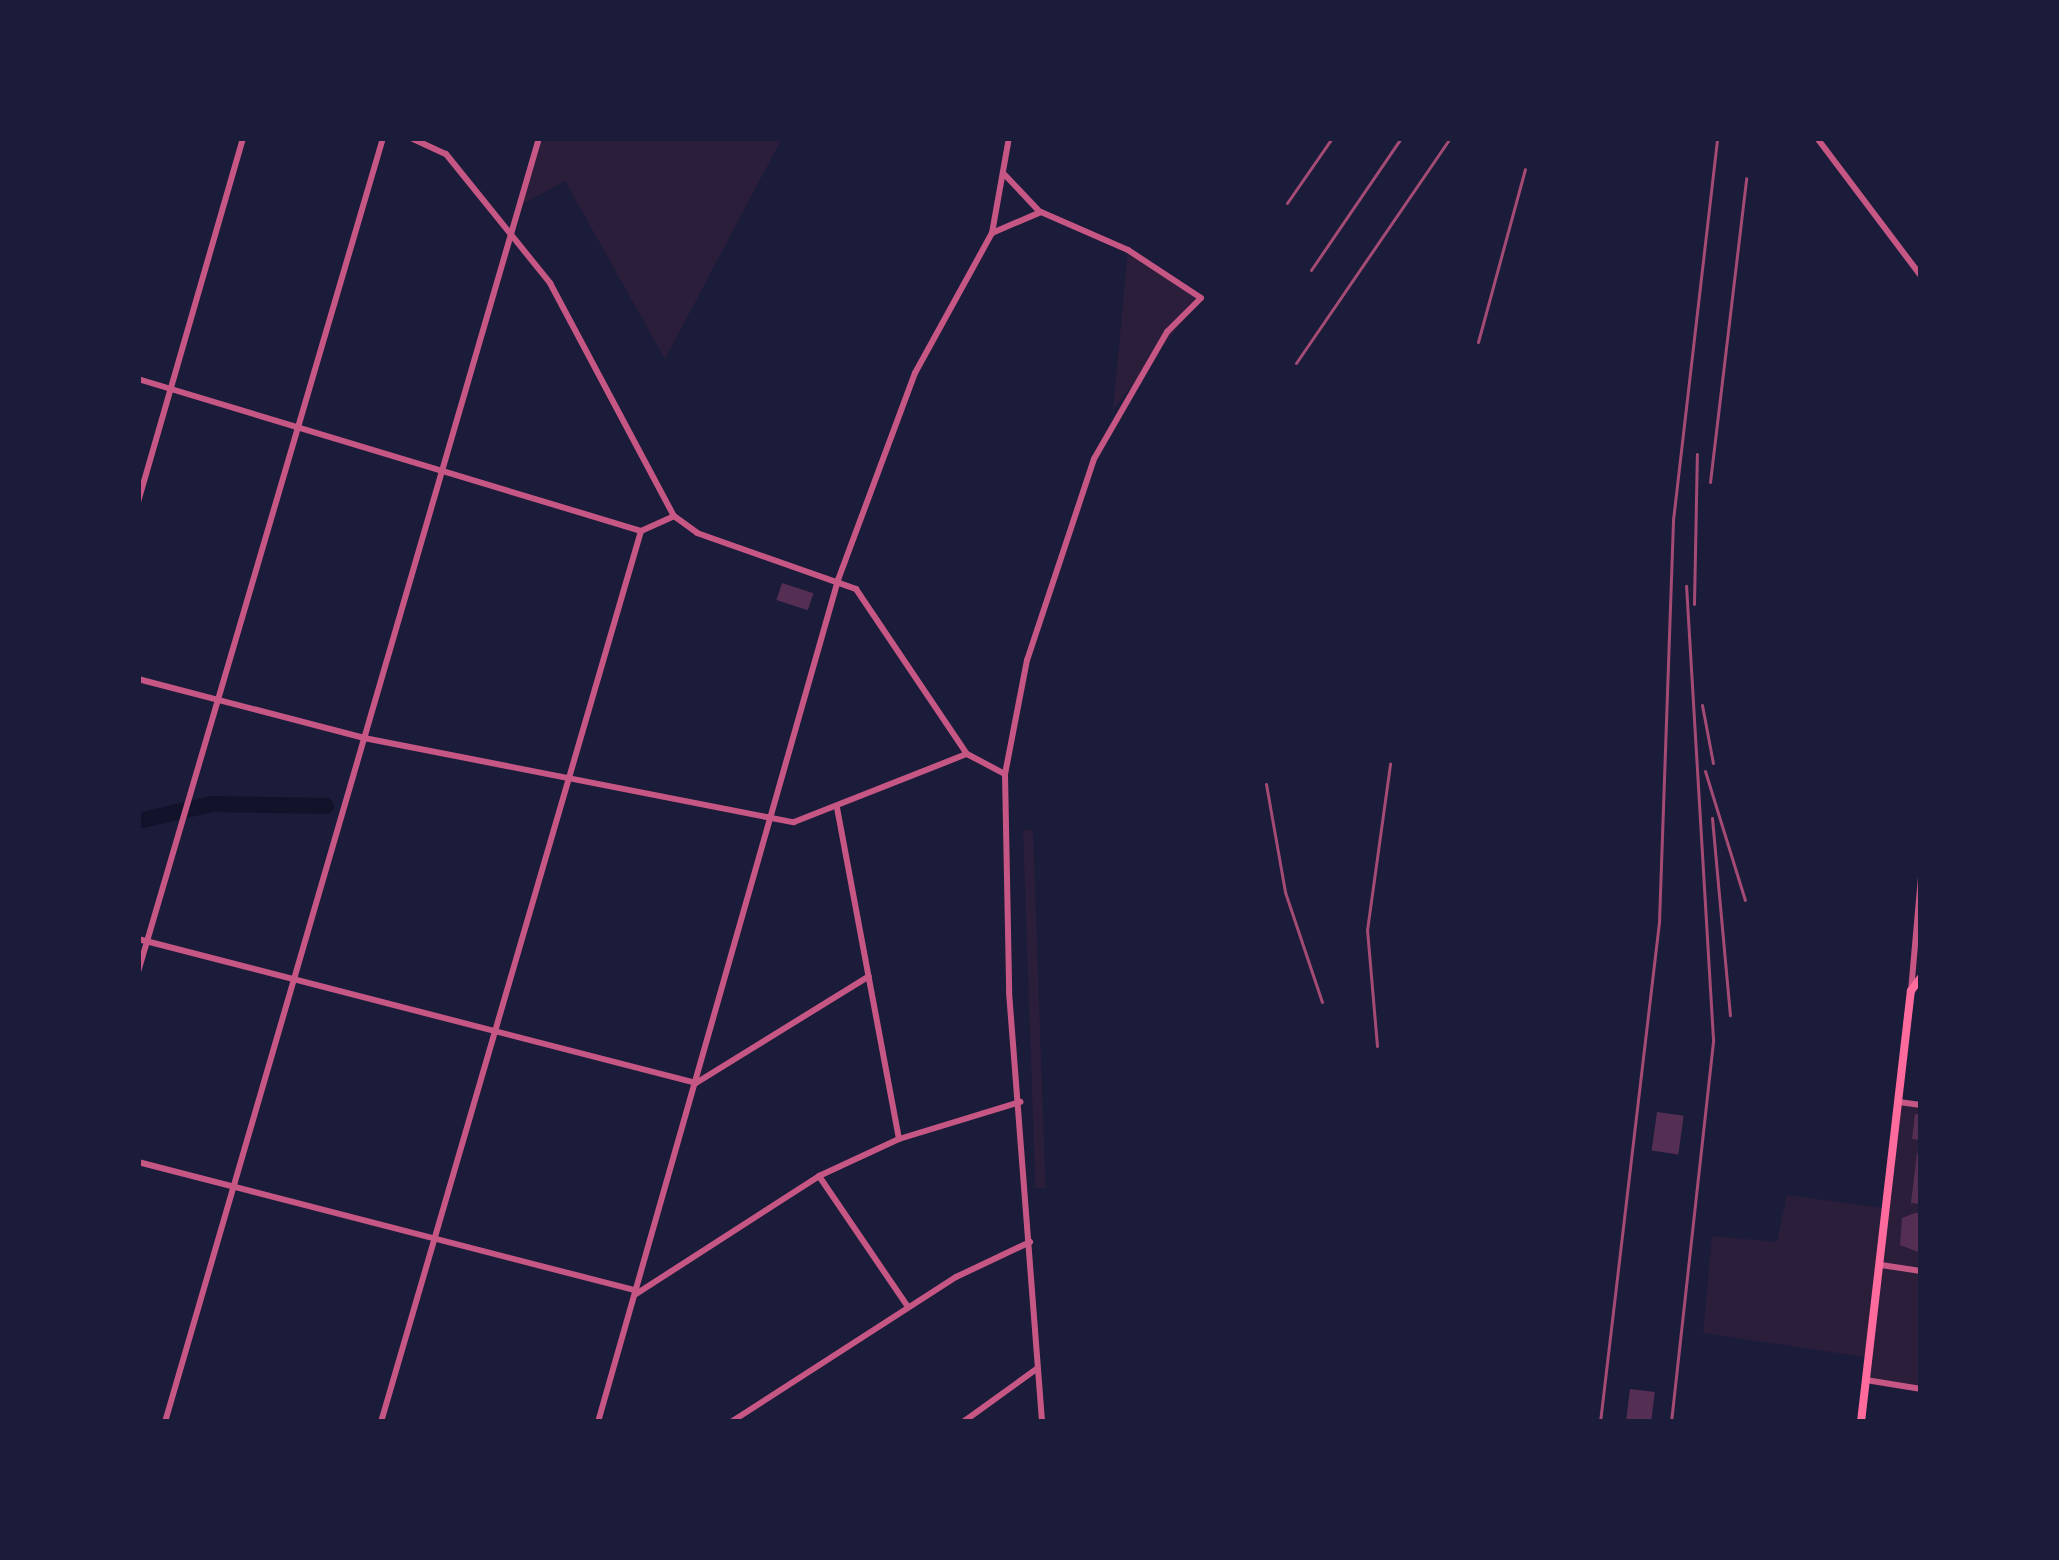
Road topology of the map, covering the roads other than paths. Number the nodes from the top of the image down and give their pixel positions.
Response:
1 (243, 138) edge
2 (383, 138) edge
3 (411, 138) edge
4 (539, 138) edge
5 (1009, 138) edge
6 (1817, 138) edge
7 (1005, 175) junction
8 (1041, 212) junction
9 (992, 233) junction
10 (511, 235) junction
11 (1921, 275) edge
12 (138, 379) edge
13 (169, 388) junction
14 (296, 424) junction
15 (442, 472) junction
16 (138, 502) edge
17 (674, 516) junction
18 (640, 531) junction
19 (838, 580) junction
20 (138, 679) edge
21 (220, 699) junction
22 (364, 738) junction
23 (967, 754) junction
24 (1005, 774) junction
25 (568, 781) junction
26 (837, 807) junction
27 (770, 818) junction
28 (1921, 876) edge
29 (143, 940) edge
30 (138, 973) edge
31 (869, 976) junction
32 (1921, 977) edge
33 (293, 978) junction
34 (1911, 991) junction
35 (493, 1032) junction
36 (696, 1083) junction
37 (1020, 1102) junction
38 (1899, 1102) junction
39 (1921, 1105) edge
40 (899, 1139) junction
41 (138, 1162) edge
42 (819, 1176) junction
43 (232, 1185) junction
44 (434, 1237) junction
45 (1030, 1241) junction
46 (1881, 1265) junction
47 (1921, 1271) edge
48 (633, 1293) junction
49 (908, 1307) junction
50 (1038, 1368) junction
51 (1866, 1380) junction
52 (1921, 1389) edge
53 (166, 1422) edge
54 (381, 1422) edge
55 (598, 1422) edge
56 (731, 1422) edge
57 (963, 1422) edge
58 (1042, 1422) edge
59 (1861, 1422) edge

1 - 13 street
2 - 14 street
3 - 10 street
4 - 10 street
5 - 7 street
6 - 11 street
7 - 8 street
7 - 9 street
8 - 9 street
8 - 24 street
9 - 19 street
10 - 15 street
10 - 17 street
12 - 13 street
13 - 14 street
13 - 16 street
14 - 15 street
14 - 21 street
15 - 18 street
15 - 22 street
17 - 18 street
17 - 19 street
18 - 25 street
19 - 23 street
19 - 27 street
20 - 21 street
21 - 22 street
21 - 29 street
22 - 25 street
22 - 33 street
23 - 24 street
23 - 26 street
24 - 37 street
25 - 27 street
25 - 35 street
26 - 27 street
26 - 31 street
27 - 36 street
28 - 34 street
29 - 30 street
29 - 33 street
31 - 36 street
31 - 40 street
32 - 34 main road
33 - 35 street
33 - 43 street
34 - 38 main road
35 - 36 street
35 - 44 street
36 - 48 street
37 - 40 street
37 - 45 street
38 - 39 street
38 - 46 main road
40 - 42 street
41 - 43 street
42 - 48 street
42 - 49 street
43 - 44 street
43 - 53 street
44 - 48 street
44 - 54 street
45 - 49 street
45 - 50 street
46 - 47 street
46 - 51 main road
48 - 55 street
49 - 56 street
50 - 57 street
50 - 58 street
51 - 52 street
51 - 59 main road

